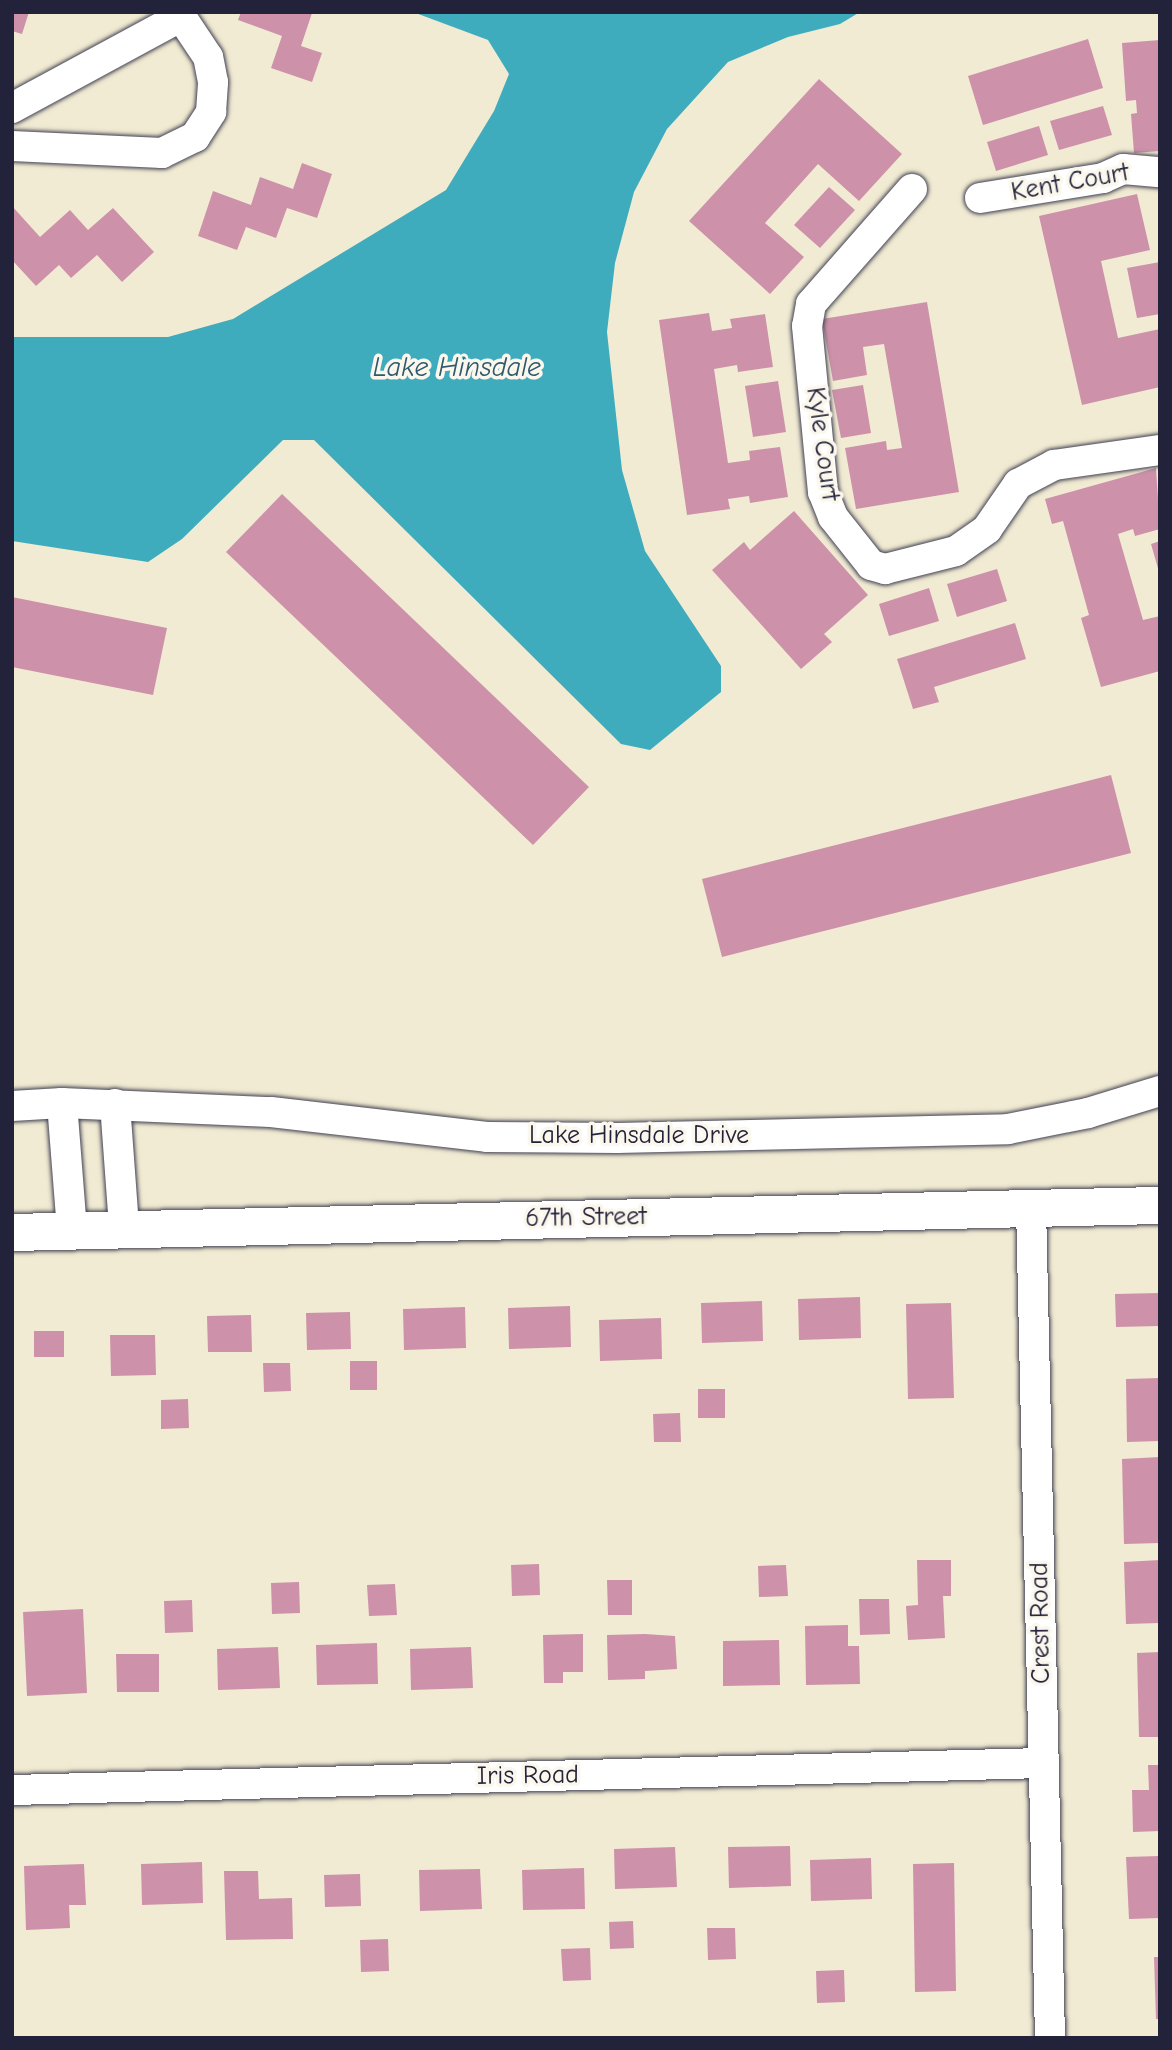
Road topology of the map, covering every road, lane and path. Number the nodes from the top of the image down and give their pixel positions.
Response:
1 (179, 15) edge
2 (12, 108) edge
3 (12, 146) edge
4 (1160, 172) edge
5 (912, 188) dead end
6 (980, 198) dead end
7 (1160, 450) edge
8 (1160, 1091) edge
9 (62, 1102) junction
10 (115, 1104) junction
11 (12, 1106) edge
12 (1160, 1205) edge
13 (1031, 1207) junction
14 (124, 1228) junction
15 (72, 1230) junction
16 (12, 1232) edge
17 (1044, 1763) junction
18 (12, 1790) edge
19 (1050, 2038) edge

1 - 2 street
1 - 3 street
4 - 6 street, Kent Court
5 - 7 street, Kyle Court
8 - 10 street, Lake Hinsdale Drive
9 - 10 street, Lake Hinsdale Drive
9 - 11 street, Lake Hinsdale Drive
9 - 15 street
10 - 14 street
12 - 13 street, 67th Street
13 - 14 street, 67th Street
13 - 17 street, Crest Road
14 - 15 street, 67th Street
15 - 16 street, 67th Street
17 - 18 street, Iris Road
17 - 19 street, Crest Road

